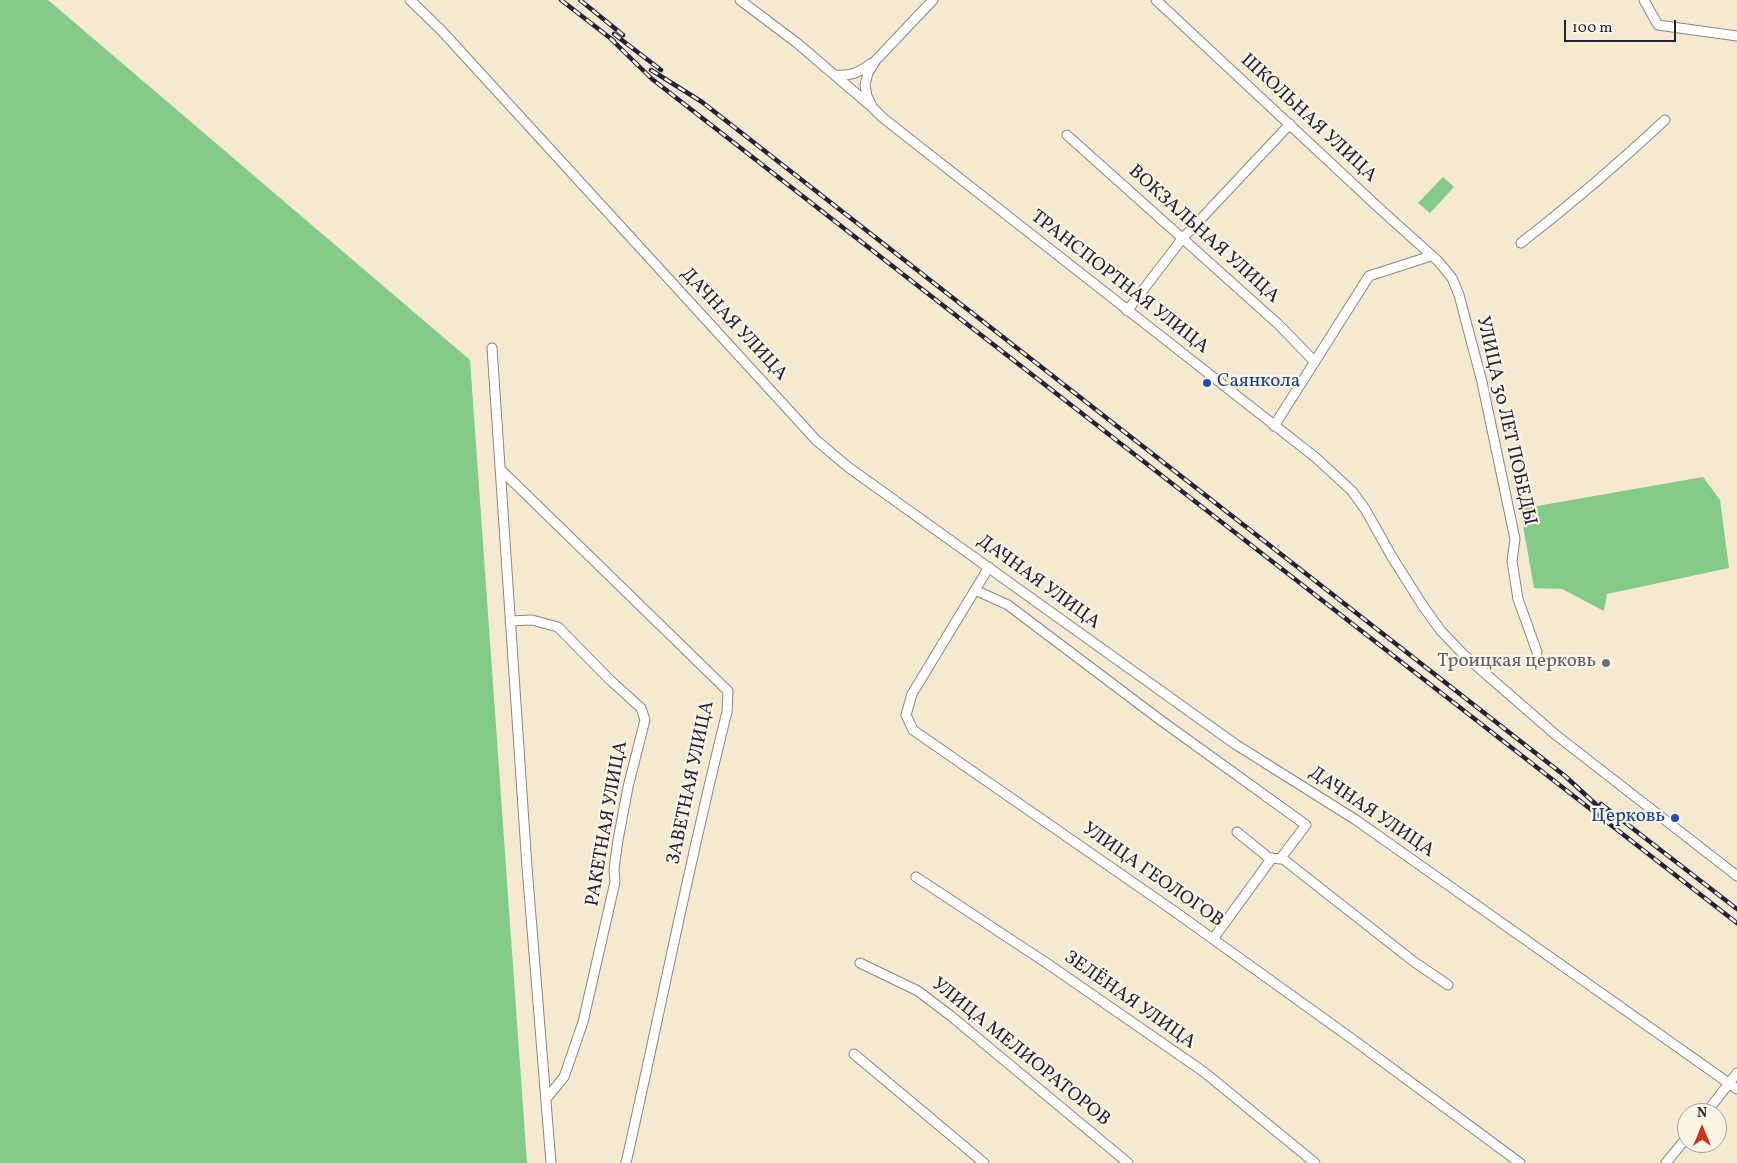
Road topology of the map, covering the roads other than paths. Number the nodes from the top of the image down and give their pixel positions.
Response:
1 (410, 0) edge
2 (740, 0) edge
3 (933, 0) edge
4 (1156, 0) edge
5 (1644, 0) edge
6 (1737, 36) edge
7 (876, 60) junction
8 (835, 75) junction
9 (872, 107) junction
10 (1665, 120) dead end
11 (1290, 124) junction
12 (1067, 135) dead end
13 (1182, 239) junction
14 (1521, 243) dead end
15 (1435, 258) junction
16 (1127, 311) junction
17 (492, 348) dead end
18 (1315, 362) junction
19 (1274, 426) junction
20 (500, 469) junction
21 (989, 567) junction
22 (975, 590) junction
23 (510, 621) junction
24 (1537, 652) dead end
25 (1237, 832) dead end
26 (1276, 858) junction
27 (1737, 876) edge
28 (916, 877) dead end
29 (1213, 939) junction
30 (860, 963) dead end
31 (1448, 985) dead end
32 (854, 1054) dead end
33 (1737, 1073) edge
34 (1729, 1083) junction
35 (1737, 1089) edge
36 (546, 1099) junction
37 (1714, 1103) edge
38 (1677, 1149) edge
39 (552, 1163) edge
40 (626, 1163) edge
41 (984, 1163) edge
42 (1128, 1163) edge
43 (1315, 1163) edge
44 (1520, 1163) edge
45 (1666, 1163) edge

1 - 21 street, ДАЧНАЯ УЛИЦА
2 - 8 street, ТРАНСПОРТНАЯ УЛИЦА
3 - 7 street
4 - 11 street, ШКОЛЬНАЯ УЛИЦА
5 - 6 street
7 - 8 street
7 - 9 street
8 - 9 street, ТРАНСПОРТНАЯ УЛИЦА
9 - 16 street, ТРАНСПОРТНАЯ УЛИЦА
10 - 14 street
11 - 13 street
11 - 15 street, ШКОЛЬНАЯ УЛИЦА
12 - 13 street, ВОКЗАЛЬНАЯ УЛИЦА
13 - 16 street
13 - 18 street, ВОКЗАЛЬНАЯ УЛИЦА
15 - 18 street
15 - 24 street, УЛИЦА 30 ЛЕТ ПОБЕДЫ
16 - 19 street, ТРАНСПОРТНАЯ УЛИЦА
17 - 20 street
18 - 19 street
19 - 27 street, ТРАНСПОРТНАЯ УЛИЦА
20 - 23 street
20 - 40 street, ЗАВЕТНАЯ УЛИЦА
21 - 22 street, УЛИЦА ГЕОЛОГОВ
21 - 34 street, ДАЧНАЯ УЛИЦА
22 - 26 street
22 - 29 street, УЛИЦА ГЕОЛОГОВ
23 - 36 street
23 - 36 street, РАКЕТНАЯ УЛИЦА
25 - 26 street
26 - 29 street
26 - 31 street
28 - 43 street, ЗЕЛЁНАЯ УЛИЦА
29 - 44 street, УЛИЦА ГЕОЛОГОВ
30 - 42 street, УЛИЦА МЕЛИОРАТОРОВ
32 - 41 street
33 - 34 street
34 - 35 street, ДАЧНАЯ УЛИЦА
34 - 37 street
36 - 39 street
38 - 45 street

